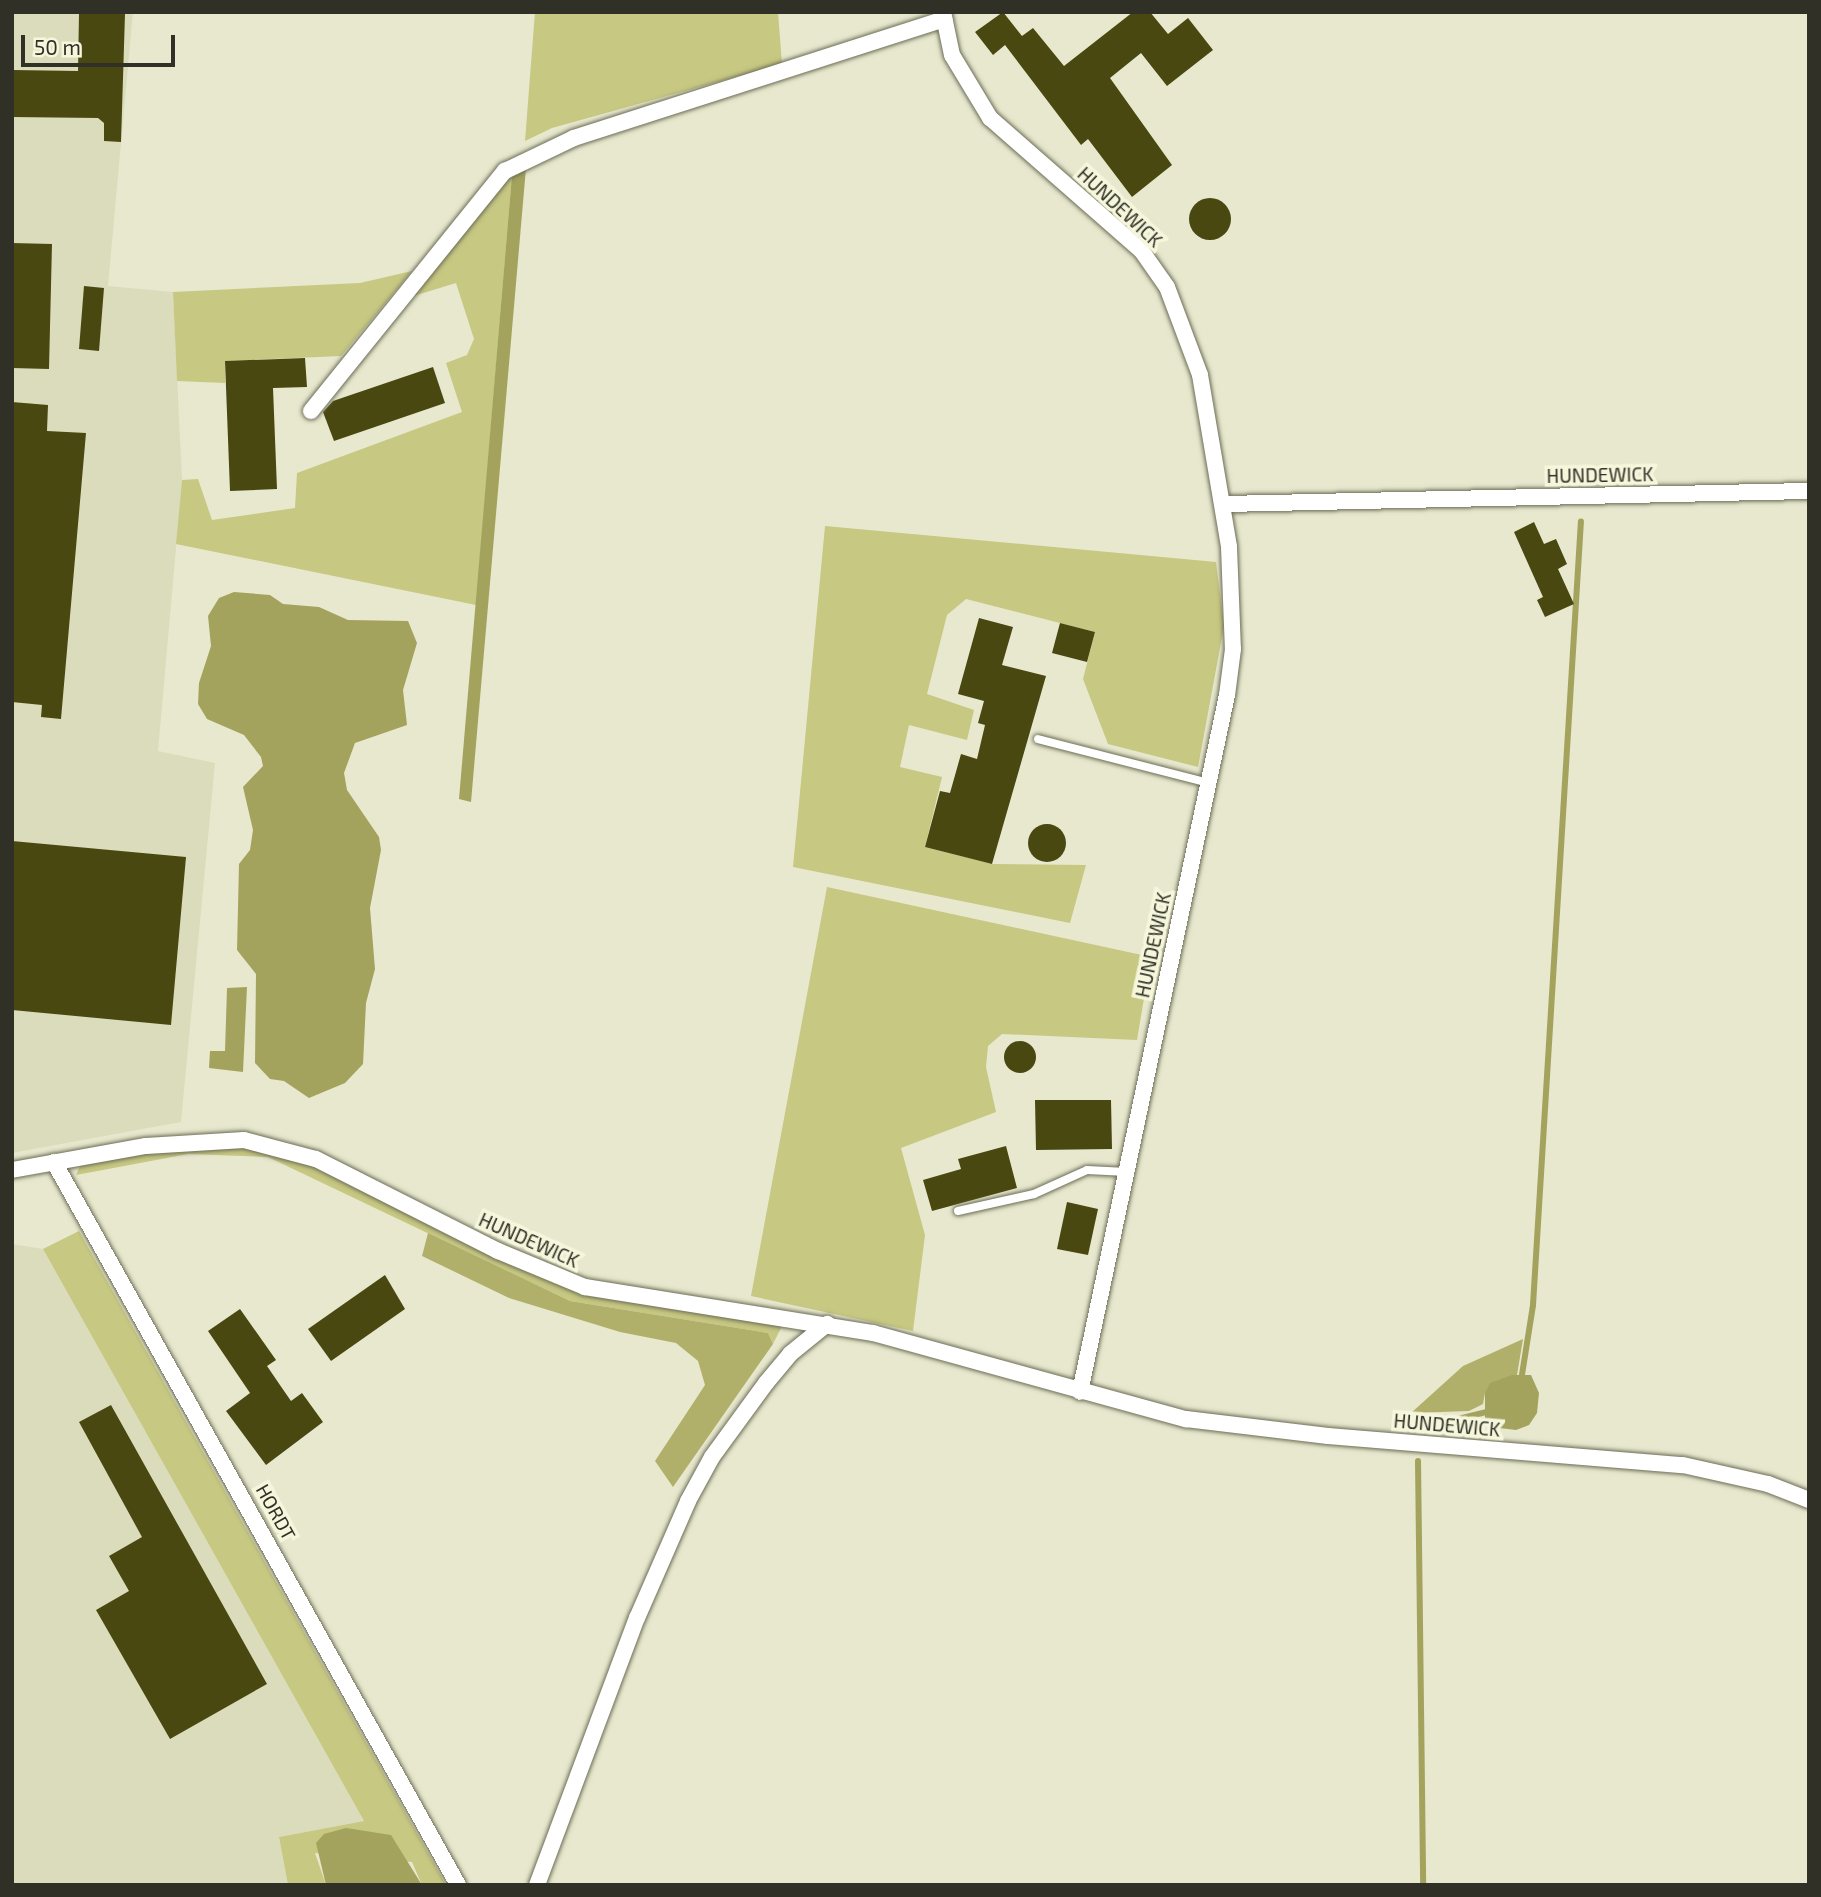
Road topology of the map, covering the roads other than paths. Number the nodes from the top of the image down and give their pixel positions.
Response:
1 (943, 16) edge
2 (311, 411) dead end
3 (1809, 491) edge
4 (1225, 504) junction
5 (1038, 739) dead end
6 (1209, 783) junction
7 (54, 1162) junction
8 (12, 1170) edge
9 (1127, 1172) junction
10 (958, 1211) dead end
11 (827, 1324) junction
12 (1080, 1392) junction
13 (1809, 1500) edge
14 (458, 1885) edge
15 (537, 1885) edge

1 - 2 street
1 - 4 street, HUNDEWICK
3 - 4 street, HUNDEWICK
4 - 6 street, HUNDEWICK
5 - 6 lane
6 - 9 street, HUNDEWICK
7 - 8 street, HUNDEWICK
7 - 11 street, HUNDEWICK
7 - 14 street, HORDT
9 - 10 lane
9 - 12 street, HUNDEWICK
11 - 12 street, HUNDEWICK
11 - 15 street
12 - 13 street, HUNDEWICK

